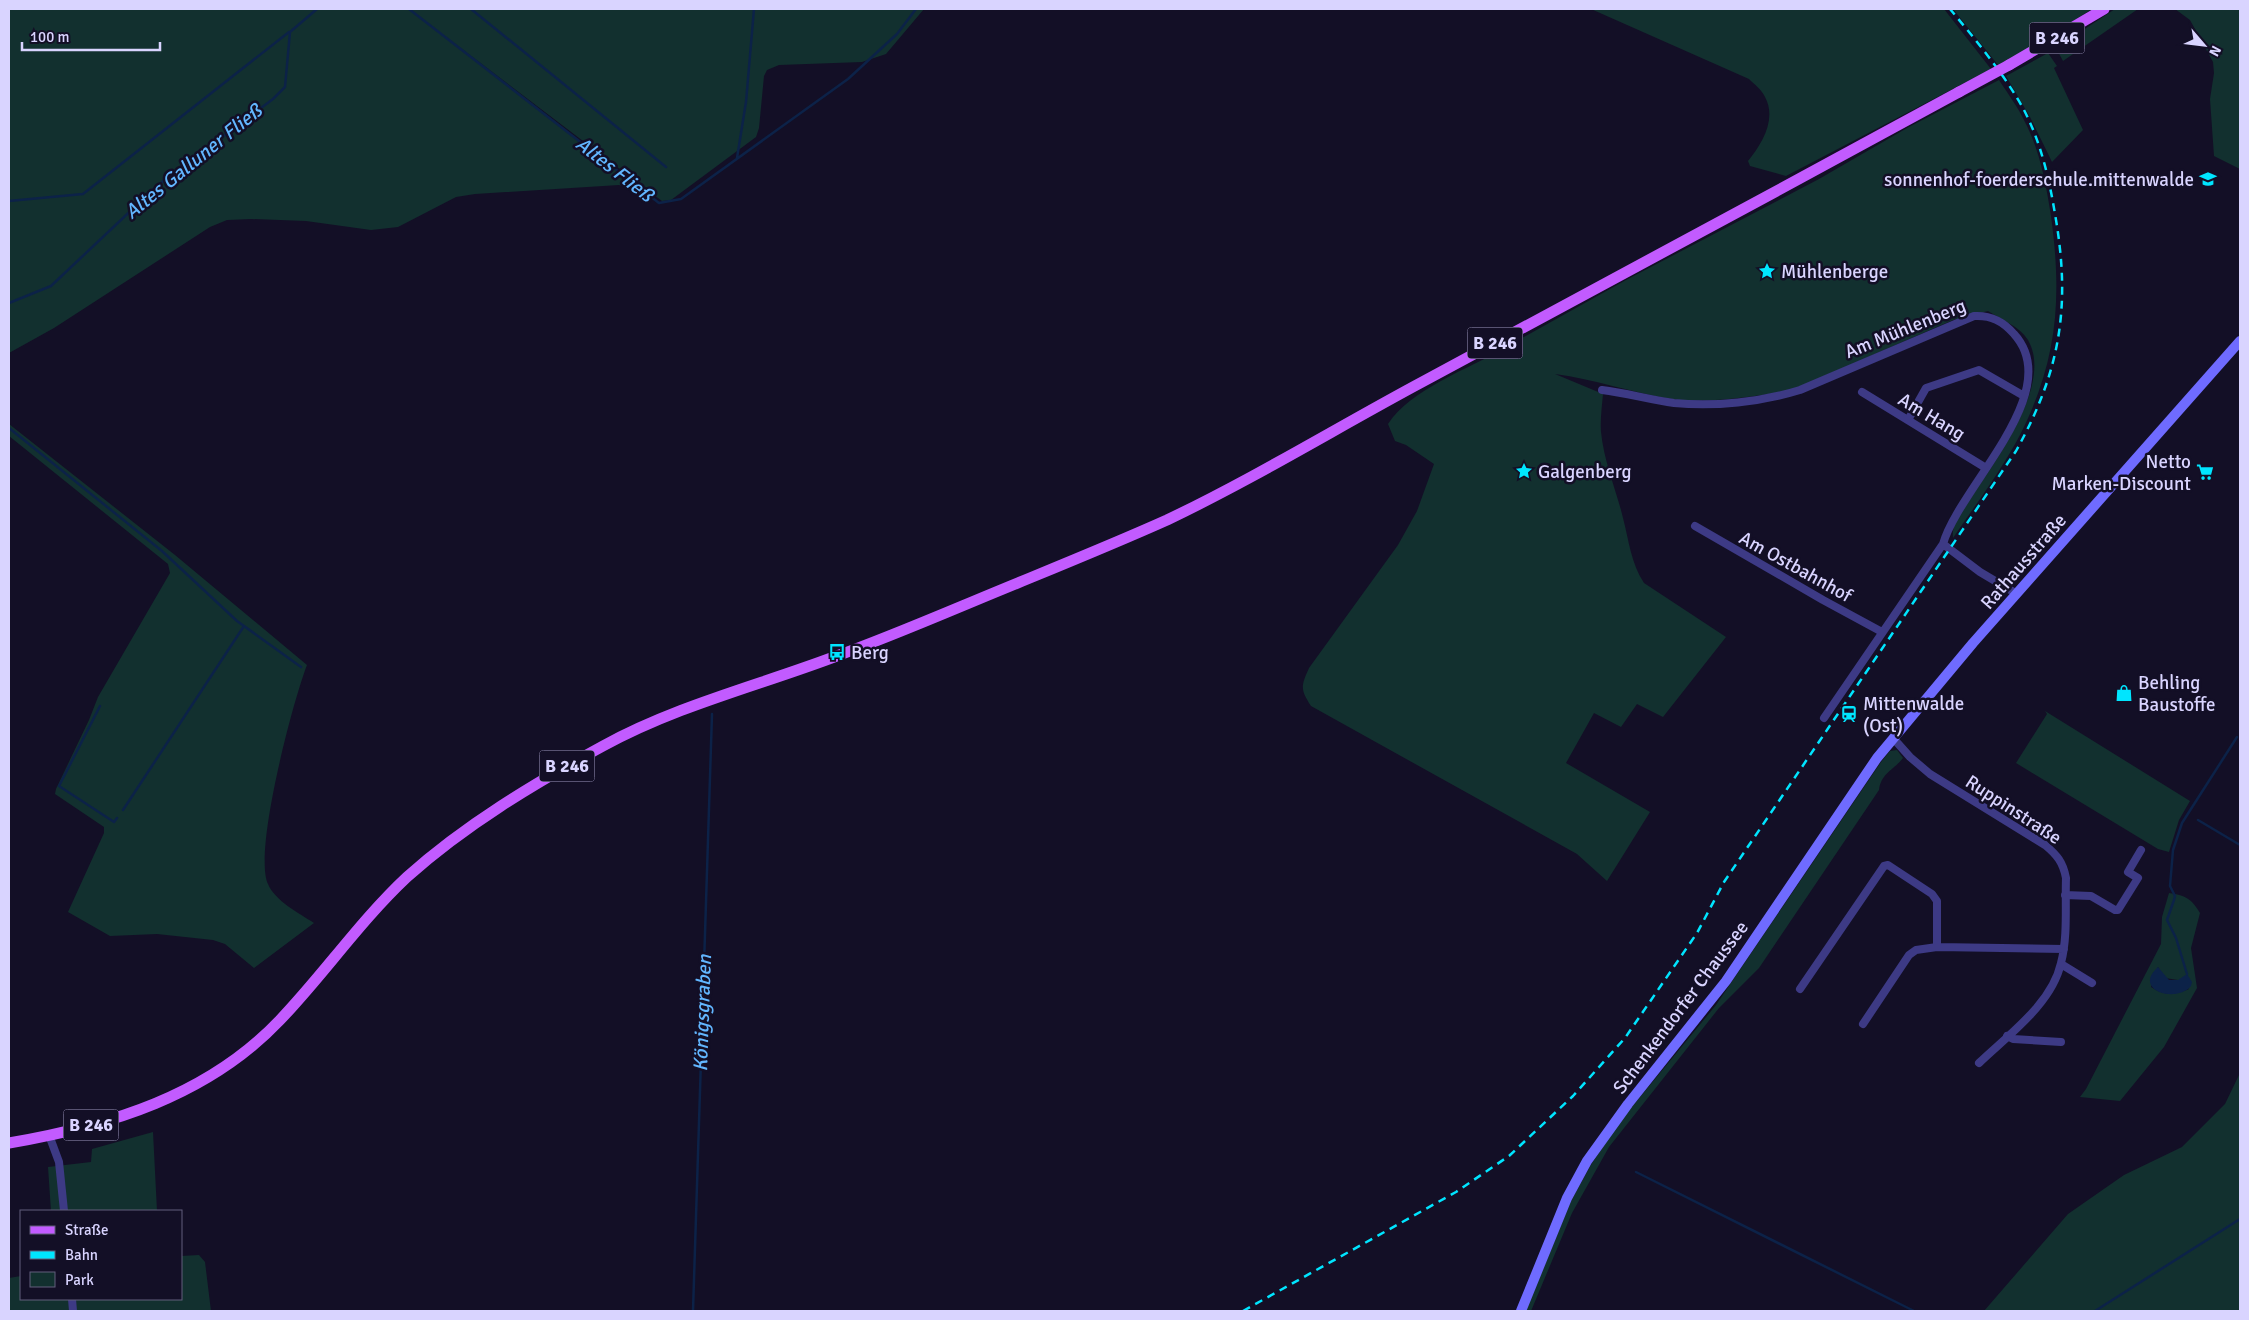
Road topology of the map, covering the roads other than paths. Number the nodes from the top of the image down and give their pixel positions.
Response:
1 (2104, 9) edge
2 (2240, 341) edge
3 (1602, 390) dead end
4 (1862, 392) dead end
5 (2024, 396) junction
6 (1908, 420) junction
7 (1986, 468) junction
8 (1694, 526) dead end
9 (1943, 544) junction
10 (2017, 594) junction
11 (1882, 632) junction
12 (1824, 718) dead end
13 (1893, 738) junction
14 (2141, 850) dead end
15 (2066, 895) junction
16 (1937, 947) junction
17 (2064, 949) junction
18 (2061, 964) junction
19 (2092, 983) dead end
20 (1800, 988) dead end
21 (1863, 1024) dead end
22 (2007, 1036) junction
23 (2061, 1042) dead end
24 (1979, 1063) dead end
25 (49, 1136) junction
26 (9, 1143) edge
27 (64, 1210) edge
28 (1521, 1311) edge

1 - 25 main road, B 246, bridge
2 - 10 main road, Rathausstraße
3 - 5 street, Am Mühlenberg
4 - 6 street, Am Hang
5 - 6 street
5 - 7 street, Am Mühlenberg
6 - 7 street, Am Hang
7 - 9 street, Am Mühlenberg
8 - 11 street, Am Ostbahnhof
9 - 10 street
9 - 11 street
10 - 13 main road, Rathausstraße
11 - 12 street
13 - 15 street, Ruppinstraße
13 - 28 main road, Schenkendorfer Chaussee
14 - 15 street
15 - 17 street, Ruppinstraße
16 - 17 street
16 - 20 street
16 - 21 street
17 - 18 street, Ruppinstraße
18 - 19 street
18 - 22 street, Ruppinstraße
22 - 23 street
22 - 24 street, Ruppinstraße
25 - 26 main road, B 246
25 - 27 street

